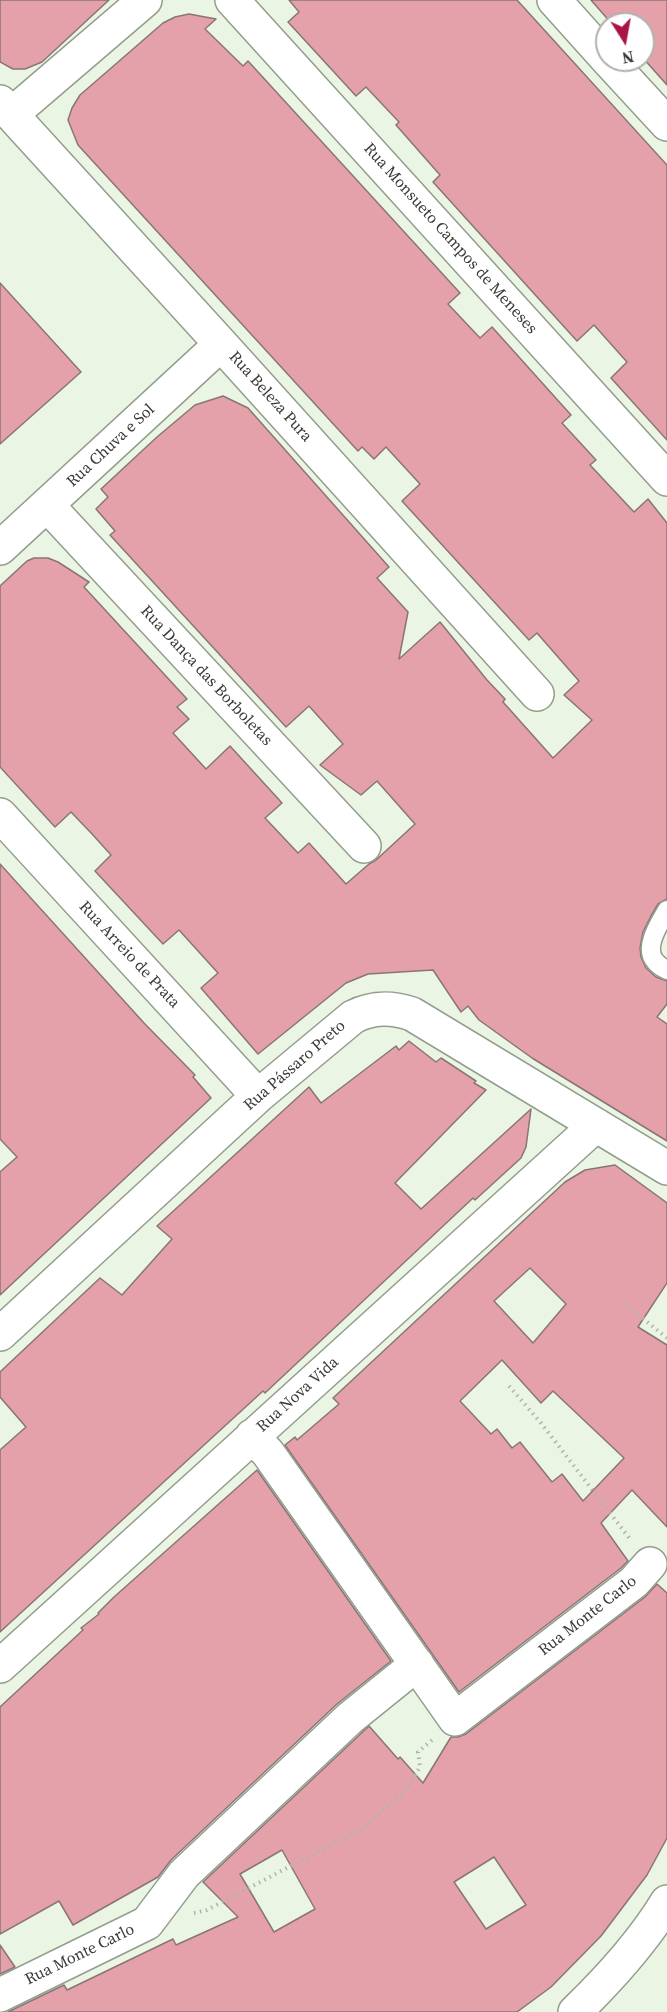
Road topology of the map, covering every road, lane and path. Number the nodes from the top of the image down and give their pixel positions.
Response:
1 (145, 0) edge
2 (232, 0) edge
3 (554, 0) edge
4 (595, 45) edge
5 (620, 72) edge
6 (6, 108) edge
7 (667, 124) edge
8 (221, 344) junction
9 (667, 479) edge
10 (47, 505) junction
11 (0, 548) edge
12 (537, 694) dead end
13 (0, 815) edge
14 (364, 846) dead end
15 (667, 910) edge
16 (667, 970) edge
17 (258, 1096) junction
18 (596, 1125) junction
19 (667, 1168) edge
20 (624, 1303) dead end
21 (0, 1334) edge
22 (667, 1338) edge
23 (509, 1386) dead end
24 (252, 1436) junction
25 (650, 1564) joint
26 (417, 1664) junction
27 (0, 1666) edge
28 (455, 1719) junction
29 (667, 1902) edge
30 (147, 1923) junction
31 (0, 1995) edge
32 (575, 2012) edge

1 - 6 street
2 - 9 street, Rua Monsueto Campos de Meneses
3 - 4 street
5 - 7 street
6 - 8 street, Rua Beleza Pura
8 - 10 street, Rua Chuva e Sol
8 - 12 street, Rua Beleza Pura
10 - 11 street, Rua Chuva e Sol
10 - 14 street, Rua Dança das Borboletas
13 - 17 street, Rua Arreio de Prata
15 - 16 lane
17 - 18 street, Rua Pássaro Preto
17 - 21 street, Rua Pássaro Preto
18 - 19 street, Rua Pássaro Preto
18 - 24 street, Rua Nova Vida
20 - 22 path
23 - 25 path, Rua Monte Carlo
24 - 26 street
24 - 27 street, Rua Nova Vida
25 - 28 street, Rua Monte Carlo
26 - 28 street
26 - 30 street, Rua Monte Carlo
28 - 30 path
29 - 32 street
30 - 31 street, Rua Monte Carlo

